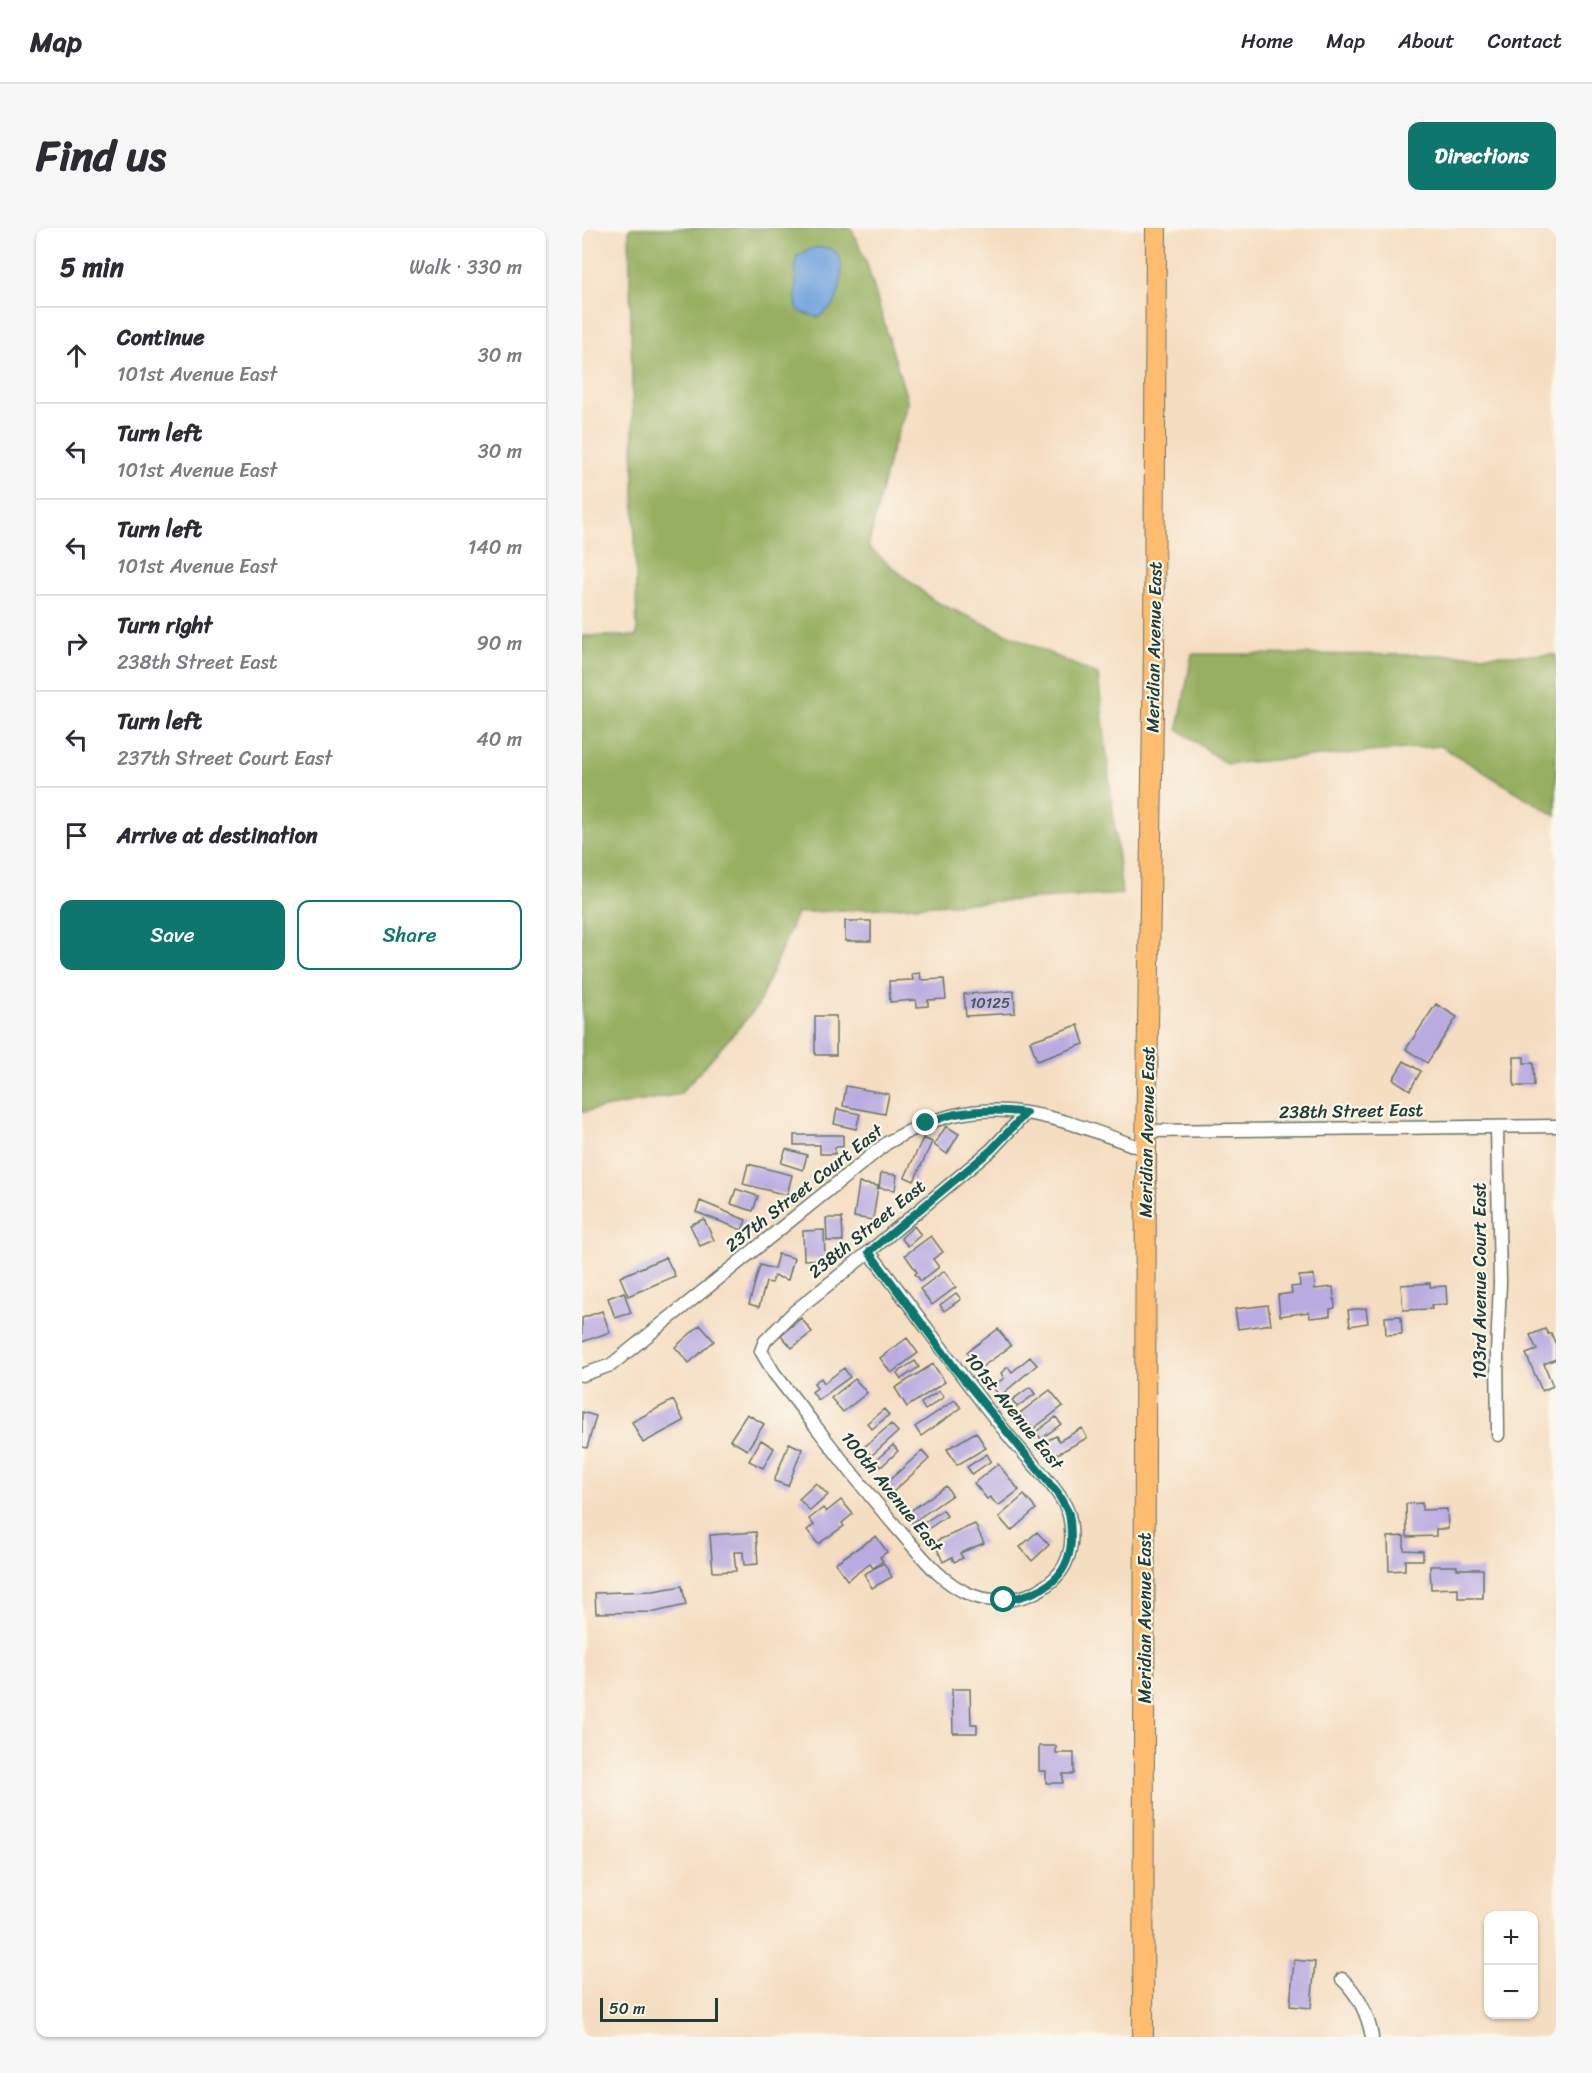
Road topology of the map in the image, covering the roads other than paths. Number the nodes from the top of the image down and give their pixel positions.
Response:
1 (1156, 228) edge
2 (1026, 1113) junction
3 (1556, 1126) edge
4 (1497, 1127) junction
5 (1146, 1140) junction
6 (869, 1252) junction
7 (761, 1351) joint
8 (582, 1375) edge
9 (1498, 1435) dead end
10 (1030, 1594) joint
11 (1342, 1979) dead end
12 (1143, 2037) edge
13 (1372, 2037) edge

1 - 5 main road, Meridian Avenue East
2 - 5 street, 237th Street Court East
2 - 6 street, 238th Street East
2 - 8 street, 237th Street Court East
3 - 4 street, 238th Street East
4 - 5 street, 238th Street East
4 - 9 street, 103rd Avenue Court East
5 - 12 main road, Meridian Avenue East
6 - 7 street, 238th Street East
6 - 10 street, 101st Avenue East
7 - 10 street, 100th Avenue East
11 - 13 street

